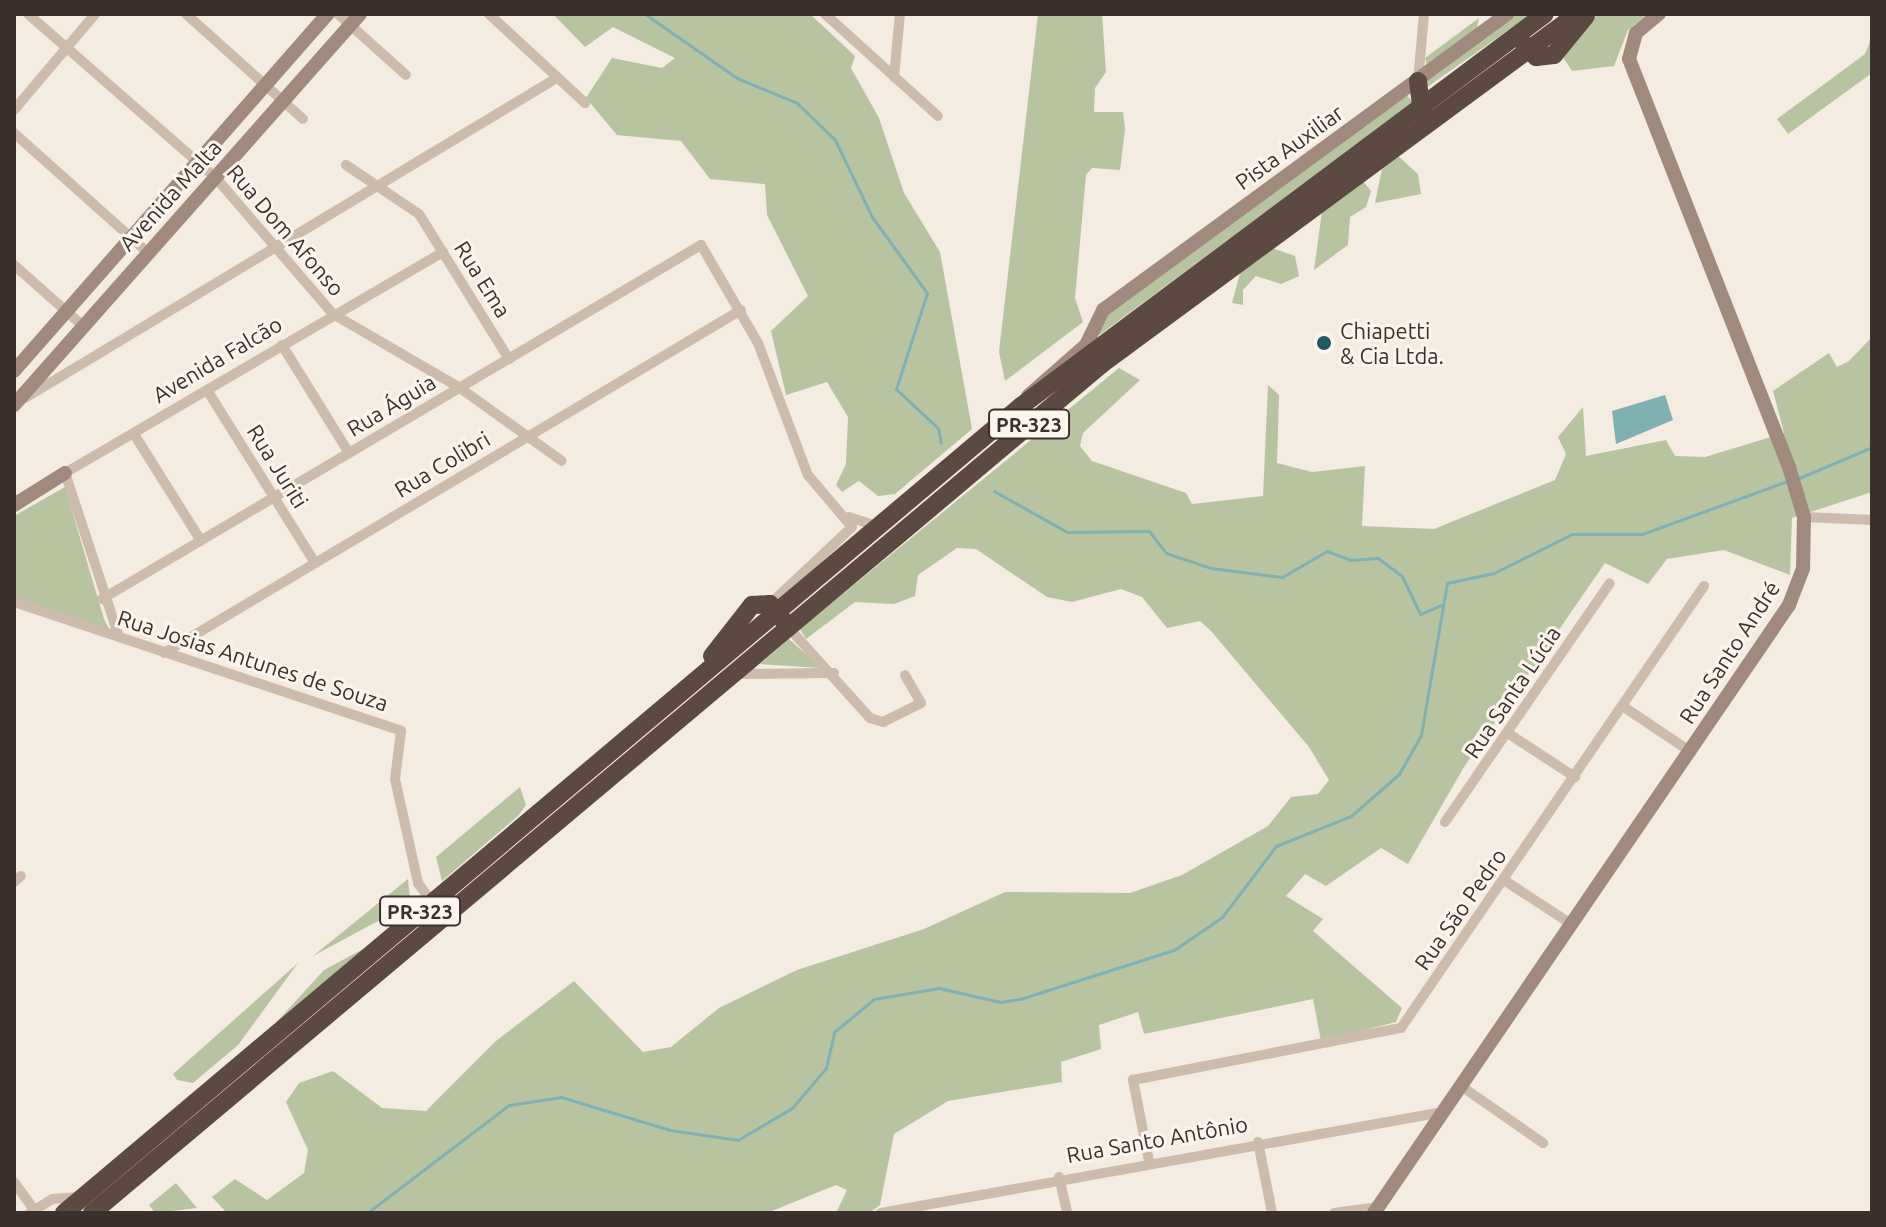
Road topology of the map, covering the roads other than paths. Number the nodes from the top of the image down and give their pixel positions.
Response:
1 (28, 14) edge
2 (95, 14) edge
3 (186, 14) edge
4 (328, 14) edge
5 (338, 14) edge
6 (825, 14) edge
7 (900, 14) edge
8 (1424, 14) edge
9 (1507, 14) edge
10 (1547, 14) edge
11 (1577, 14) edge
12 (1588, 14) edge
13 (1659, 14) edge
14 (493, 17) edge
15 (355, 20) edge
16 (68, 46) junction
17 (1528, 51) junction
18 (406, 75) dead end
19 (894, 77) junction
20 (555, 79) junction
21 (266, 86) junction
22 (1415, 92) junction
23 (283, 101) junction
24 (585, 103) dead end
25 (14, 110) edge
26 (938, 116) dead end
27 (303, 119) dead end
28 (14, 133) edge
29 (197, 160) junction
30 (346, 165) dead end
31 (216, 178) junction
32 (377, 186) junction
33 (1311, 207) junction
34 (131, 236) junction
35 (276, 247) junction
36 (147, 252) junction
37 (443, 252) junction
38 (14, 265) edge
39 (741, 310) junction
40 (65, 312) junction
41 (333, 314) junction
42 (84, 327) junction
43 (282, 345) junction
44 (509, 359) junction
45 (14, 371) edge
46 (460, 388) junction
47 (207, 390) junction
48 (19, 402) edge
49 (1021, 406) junction
50 (134, 434) junction
51 (528, 437) junction
52 (349, 453) junction
53 (562, 461) dead end
54 (65, 473) junction
55 (275, 497) junction
56 (14, 505) edge
57 (849, 517) junction
58 (1804, 517) junction
59 (1872, 520) edge
60 (877, 526) junction
61 (201, 541) junction
62 (315, 563) junction
63 (1610, 583) dead end
64 (1704, 586) dead end
65 (102, 599) junction
66 (14, 602) edge
67 (779, 615) junction
68 (119, 637) junction
69 (164, 653) junction
70 (834, 673) junction
71 (905, 675) dead end
72 (711, 691) junction
73 (1624, 707) junction
74 (1509, 734) junction
75 (1691, 752) junction
76 (1575, 777) junction
77 (1445, 822) dead end
78 (1504, 880) junction
79 (432, 902) junction
80 (1571, 924) junction
81 (1461, 1086) junction
82 (1443, 1112) junction
83 (1258, 1142) junction
84 (1543, 1143) dead end
85 (1149, 1161) junction
86 (1059, 1177) junction
87 (14, 1182) edge
88 (88, 1205) edge
89 (896, 1210) edge
90 (1376, 1210) edge
91 (32, 1211) edge
92 (64, 1213) edge
93 (881, 1213) edge
94 (1067, 1213) edge
95 (1272, 1213) edge
96 (1334, 1213) edge

1 - 16 street, Rua Dom Afonso
2 - 16 street
3 - 21 street
4 - 21 street, Avenida Malta
5 - 15 street
6 - 19 street
7 - 19 street
8 - 22 street
9 - 22 street, Pista Auxiliar
10 - 17 highway
10 - 22 highway, PR-323
11 - 17 highway, PR-323
12 - 17 highway
13 - 58 street, Rua Santo André
14 - 20 street
15 - 18 street
15 - 23 street, Avenida Malta
16 - 25 street
16 - 29 street, Rua Dom Afonso
17 - 33 highway, PR-323
19 - 26 street
20 - 24 street
20 - 32 street
21 - 23 street
21 - 29 street, Avenida Malta
22 - 33 highway
22 - 49 highway, PR-323
22 - 49 street, Pista Auxiliar
23 - 27 street
23 - 31 street, Avenida Malta
28 - 34 street
29 - 31 street, Rua Dom Afonso
29 - 34 street, Avenida Malta
30 - 32 street
31 - 35 street, Rua Dom Afonso
31 - 36 street, Avenida Malta
32 - 35 street
32 - 37 street, Rua Ema
33 - 67 highway, PR-323
34 - 36 street
34 - 40 street, Avenida Malta
35 - 41 street, Rua Dom Afonso
35 - 48 street
36 - 42 street, Avenida Malta
37 - 41 street, Avenida Falcão
37 - 44 street, Rua Ema
38 - 40 street
39 - 44 street, Rua Águia
39 - 51 street, Rua Colibri
39 - 57 street
40 - 42 street
40 - 45 street, Avenida Malta
41 - 43 street, Avenida Falcão
41 - 46 street, Rua Dom Afonso
42 - 48 street, Avenida Malta
43 - 47 street, Avenida Falcão
43 - 52 street
44 - 46 street, Rua Águia
46 - 51 street, Rua Dom Afonso
46 - 52 street, Rua Águia
47 - 50 street, Avenida Falcão
47 - 55 street, Rua Juriti
49 - 60 highway, PR-323
50 - 54 street, Avenida Falcão
50 - 61 street
51 - 53 street, Rua Dom Afonso
51 - 62 street, Rua Colibri
52 - 55 street, Rua Águia
54 - 56 street, Avenida Falcão
54 - 65 street
55 - 61 street, Rua Águia
55 - 62 street, Rua Juriti
57 - 60 street
57 - 67 street
58 - 59 street
58 - 75 street, Rua Santo André
60 - 67 highway, PR-323
61 - 65 street, Rua Águia
62 - 69 street, Rua Colibri
63 - 74 street, Rua Santa Lúcia
64 - 73 street, Rua São Pedro
65 - 68 street
66 - 68 street, Rua Josias Antunes de Souza
67 - 70 street
67 - 72 highway
67 - 79 highway, PR-323
68 - 69 street, Rua Josias Antunes de Souza
69 - 79 street, Rua Josias Antunes de Souza
70 - 71 street
70 - 72 street
72 - 88 highway, PR-323
73 - 75 street
73 - 76 street, Rua São Pedro
74 - 76 street
74 - 77 street, Rua Santa Lúcia
75 - 80 street, Rua Santo André
76 - 78 street, Rua São Pedro
78 - 80 street
78 - 85 street, Rua São Pedro
79 - 88 highway, PR-323
80 - 81 street, Rua Santo André
81 - 82 street, Rua Santo André
81 - 84 street
82 - 83 street, Rua Santo Antônio
82 - 90 street, Rua Santo André
83 - 85 street, Rua Santo Antônio
83 - 95 street
85 - 86 street, Rua Santo Antônio
86 - 89 street, Rua Santo Antônio
86 - 94 street
87 - 91 street
88 - 91 street
88 - 92 highway, PR-323
89 - 93 street, Rua Santo Antônio
90 - 96 street

